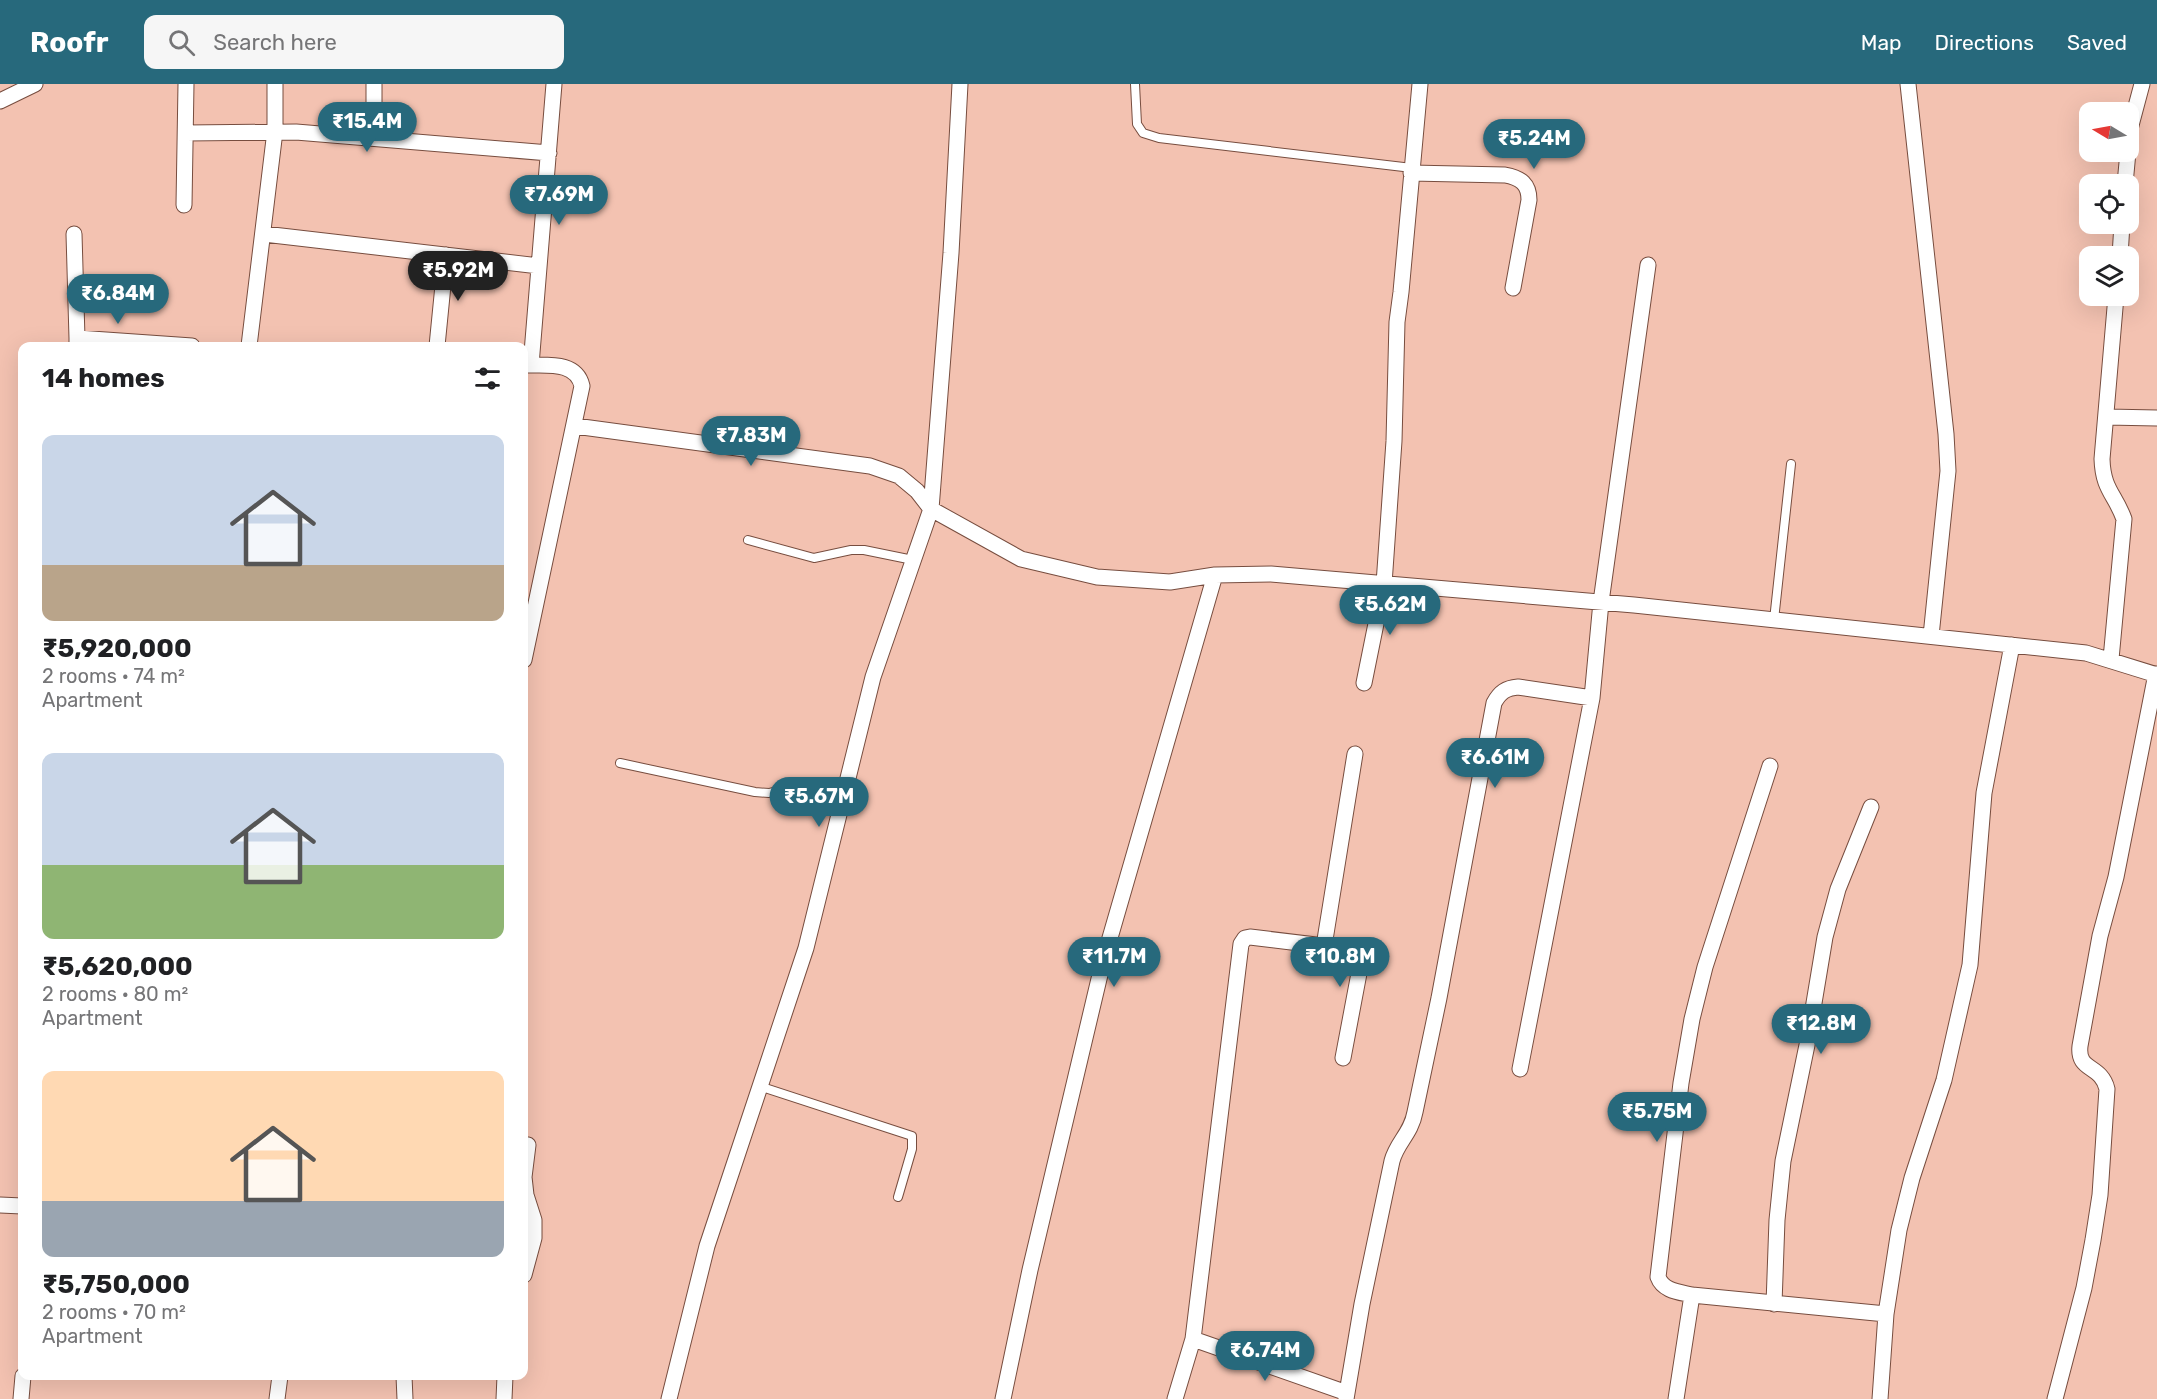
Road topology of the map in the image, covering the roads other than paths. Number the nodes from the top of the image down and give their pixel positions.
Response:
1 (35, 84) edge
2 (186, 84) edge
3 (275, 84) edge
4 (374, 84) edge
5 (554, 84) edge
6 (960, 84) edge
7 (1135, 84) edge
8 (1420, 84) edge
9 (1908, 84) edge
10 (2142, 84) edge
11 (0, 101) edge
12 (2137, 102) edge
13 (275, 131) junction
14 (186, 133) junction
15 (374, 137) junction
16 (549, 153) junction
17 (1412, 170) junction
18 (184, 205) dead end
19 (74, 234) dead end
20 (264, 234) junction
21 (446, 255) junction
22 (1648, 265) dead end
23 (539, 266) junction
24 (1513, 288) dead end
25 (2115, 306) edge
26 (77, 342) edge
27 (250, 342) edge
28 (437, 342) edge
29 (528, 357) edge
30 (528, 365) edge
31 (2107, 417) junction
32 (2157, 418) edge
33 (574, 426) junction
34 (1791, 464) dead end
35 (931, 509) junction
36 (748, 540) dead end
37 (913, 560) junction
38 (1215, 575) junction
39 (1384, 584) junction
40 (1601, 602) junction
41 (1774, 620) junction
42 (1931, 636) junction
43 (528, 641) edge
44 (2013, 645) junction
45 (2111, 659) junction
46 (2156, 675) edge
47 (1364, 683) dead end
48 (1592, 698) junction
49 (1355, 754) dead end
50 (620, 763) dead end
51 (1770, 766) dead end
52 (844, 794) junction
53 (1871, 807) dead end
54 (1324, 946) junction
55 (1343, 1058) dead end
56 (1520, 1069) dead end
57 (759, 1086) junction
58 (898, 1197) dead end
59 (528, 1201) edge
60 (0, 1205) edge
61 (18, 1206) edge
62 (528, 1260) edge
63 (1692, 1295) junction
64 (1774, 1304) junction
65 (1886, 1314) junction
66 (1193, 1339) junction
67 (23, 1380) edge
68 (279, 1380) edge
69 (404, 1380) edge
70 (505, 1380) edge
71 (1347, 1396) edge
72 (21, 1399) edge
73 (277, 1399) edge
74 (405, 1399) edge
75 (504, 1399) edge
76 (669, 1399) edge
77 (1003, 1399) edge
78 (1175, 1399) edge
79 (1676, 1399) edge
80 (1880, 1399) edge
81 (2055, 1399) edge

1 - 11 street
2 - 14 street
3 - 13 street
4 - 15 street
5 - 16 street
6 - 35 street
7 - 17 lane
8 - 17 street
9 - 42 street
10 - 12 street
13 - 14 street
13 - 15 street
13 - 20 street
14 - 18 street
15 - 16 street
16 - 23 street
17 - 24 street
17 - 39 street
19 - 26 street
20 - 21 street
20 - 27 street
21 - 23 street
21 - 28 street
22 - 40 street
23 - 29 street
25 - 31 street
30 - 33 street
31 - 32 street
31 - 45 street
33 - 35 street
33 - 43 street
34 - 41 lane
35 - 37 street
35 - 38 street
36 - 37 lane
37 - 52 street
38 - 39 street
38 - 77 street
39 - 40 street
39 - 47 street
40 - 41 street
40 - 48 street
41 - 42 street
42 - 44 street
44 - 45 street
44 - 65 street
45 - 46 street
46 - 81 street
48 - 56 street
48 - 71 street
49 - 54 street
50 - 52 lane
51 - 63 street
52 - 57 street
53 - 64 street
54 - 55 street
54 - 66 street
57 - 58 lane
57 - 76 street
59 - 62 street
60 - 61 street
63 - 64 street
63 - 79 street
64 - 65 street
65 - 80 street
66 - 71 street
66 - 78 street
67 - 72 street
68 - 73 street
69 - 74 street
70 - 75 street

